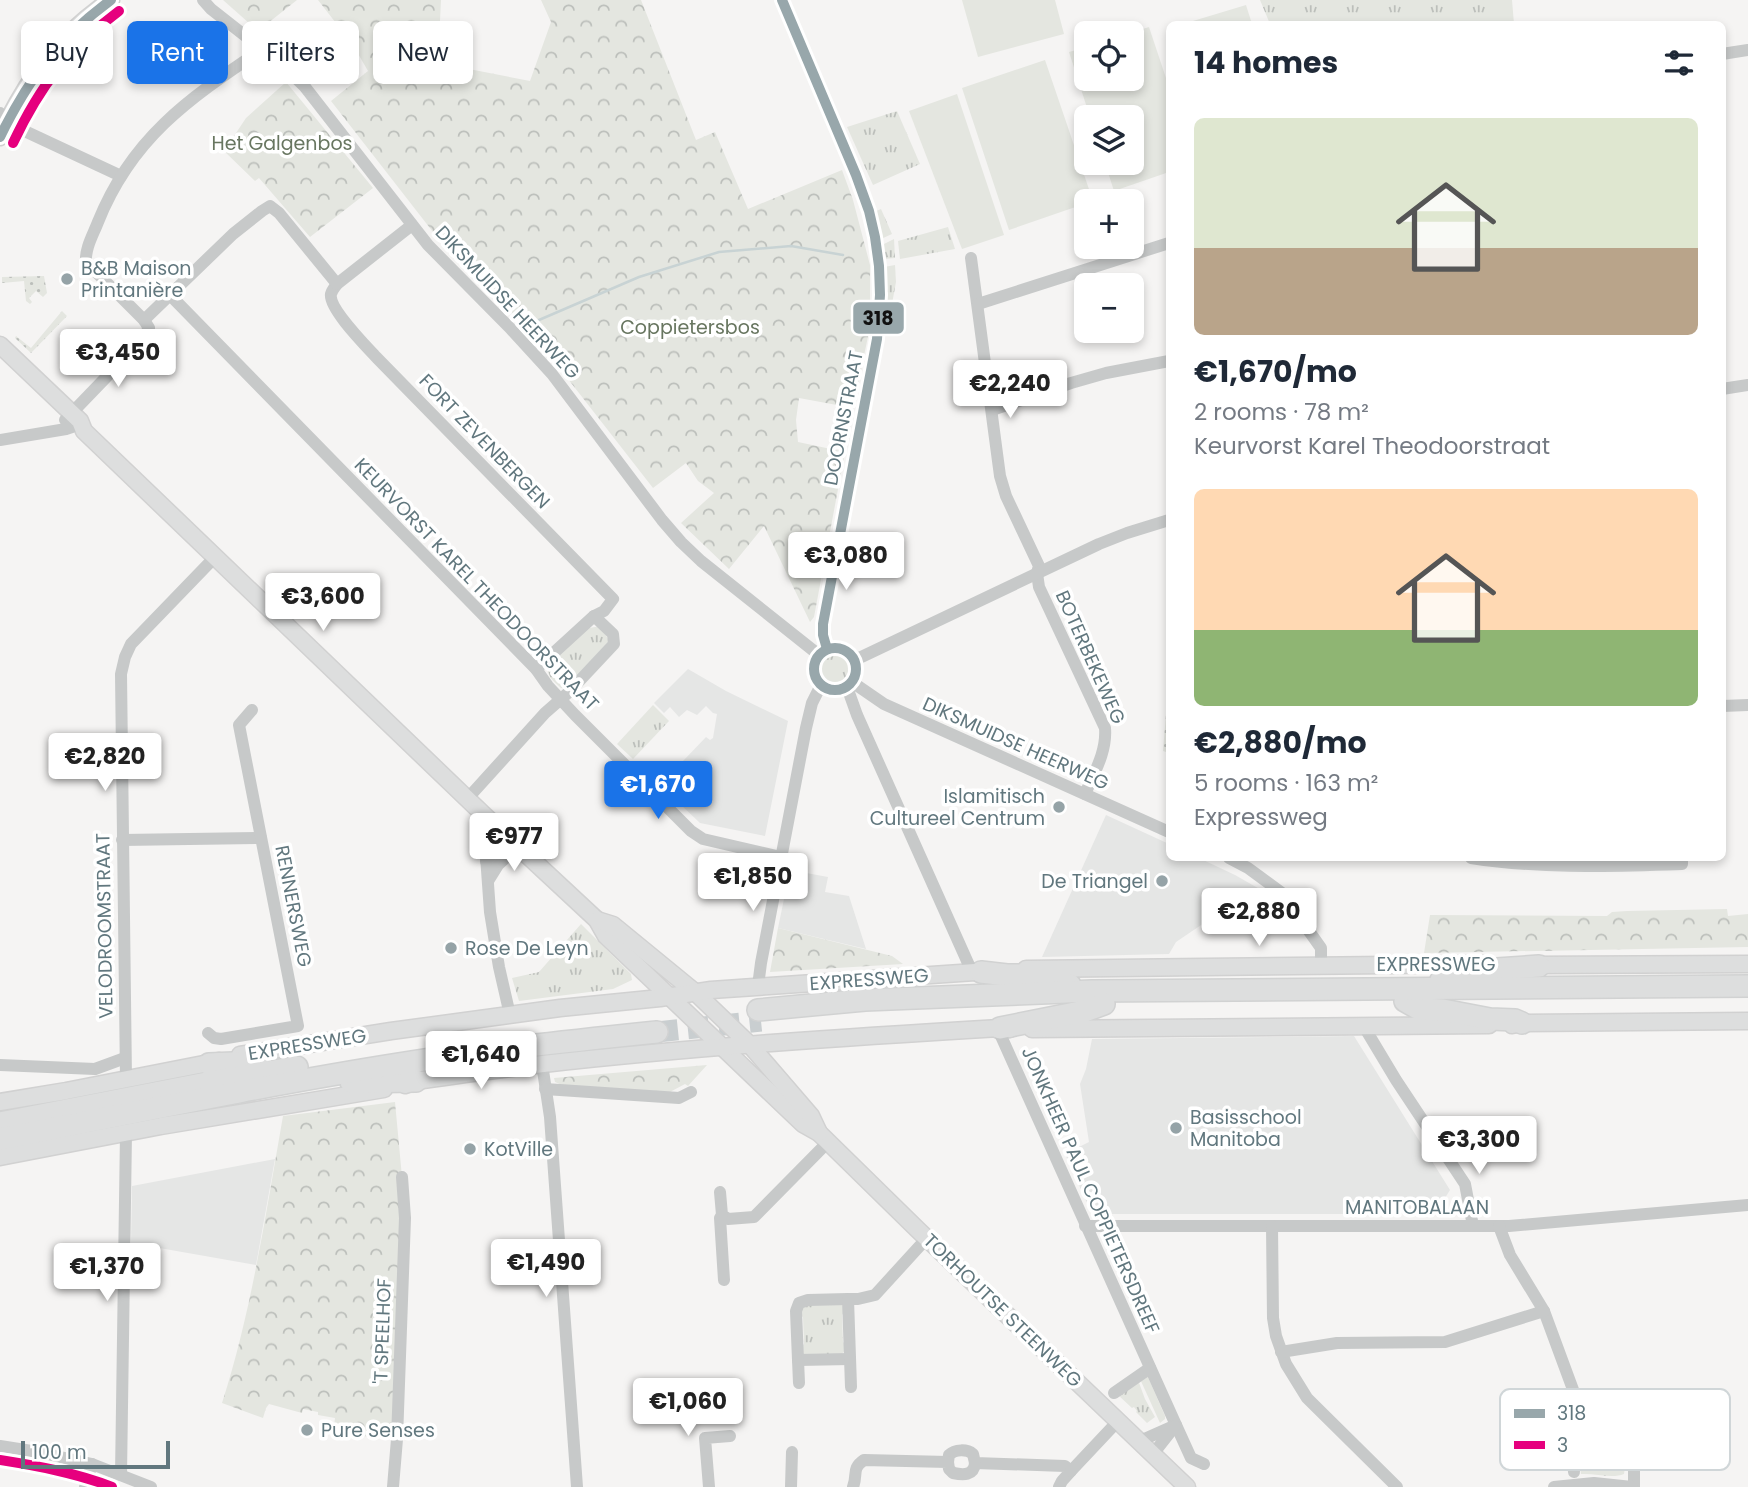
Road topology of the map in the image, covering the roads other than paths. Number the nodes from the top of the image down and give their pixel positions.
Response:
1 (111, 0) edge
2 (203, 0) edge
3 (782, 0) edge
4 (242, 34) edge
5 (1748, 50) edge
6 (1726, 53) edge
7 (242, 63) edge
8 (302, 84) edge
9 (4, 116) edge
10 (0, 136) edge
11 (121, 176) junction
12 (412, 225) junction
13 (1166, 244) edge
14 (971, 258) dead end
15 (337, 284) junction
16 (170, 295) junction
17 (978, 304) junction
18 (144, 320) junction
19 (0, 345) edge
20 (0, 360) edge
21 (1166, 362) edge
22 (1748, 385) edge
23 (1726, 388) edge
24 (992, 410) junction
25 (75, 422) junction
26 (0, 440) edge
27 (1166, 521) edge
28 (216, 556) junction
29 (1037, 573) junction
30 (594, 616) junction
31 (823, 652) junction
32 (855, 660) junction
33 (536, 670) junction
34 (849, 684) junction
35 (821, 685) junction
36 (560, 699) junction
37 (1748, 705) edge
38 (1726, 706) edge
39 (252, 710) dead end
40 (1085, 794) junction
41 (468, 798) junction
42 (483, 814) junction
43 (1166, 831) edge
44 (261, 838) junction
45 (122, 840) junction
46 (514, 842) junction
47 (781, 857) junction
48 (486, 861) junction
49 (1235, 861) edge
50 (1502, 861) edge
51 (1682, 861) edge
52 (488, 881) junction
53 (597, 920) junction
54 (1748, 964) edge
55 (1321, 965) junction
56 (1539, 966) junction
57 (976, 972) junction
58 (758, 986) junction
59 (1748, 986) edge
60 (696, 993) junction
61 (1409, 995) junction
62 (671, 996) junction
63 (1098, 997) junction
64 (1748, 1000) edge
65 (510, 1015) junction
66 (759, 1015) tunnel mouth
67 (1748, 1021) edge
68 (1522, 1023) junction
69 (1363, 1025) junction
70 (657, 1026) tunnel mouth
71 (1000, 1028) junction
72 (208, 1033) dead end
73 (750, 1045) junction
74 (723, 1047) junction
75 (125, 1058) junction
76 (209, 1064) junction
77 (542, 1064) junction
78 (0, 1065) edge
79 (304, 1073) junction
80 (126, 1079) junction
81 (416, 1081) junction
82 (545, 1089) junction
83 (691, 1092) dead end
84 (0, 1102) edge
85 (0, 1122) edge
86 (126, 1133) junction
87 (823, 1137) junction
88 (0, 1139) edge
89 (0, 1157) edge
90 (402, 1177) dead end
91 (720, 1192) dead end
92 (1748, 1205) edge
93 (722, 1215) junction
94 (1086, 1226) junction
95 (1272, 1226) junction
96 (1473, 1226) junction
97 (1499, 1226) junction
98 (927, 1238) junction
99 (724, 1280) dead end
100 (848, 1298) junction
101 (1544, 1311) junction
102 (1281, 1352) junction
103 (850, 1359) junction
104 (798, 1360) junction
105 (1150, 1368) junction
106 (799, 1383) dead end
107 (851, 1387) dead end
108 (1573, 1389) edge
109 (1114, 1393) dead end
110 (1118, 1421) junction
111 (1176, 1425) junction
112 (730, 1436) dead end
113 (1140, 1441) junction
114 (0, 1446) edge
115 (792, 1452) dead end
116 (1153, 1454) junction
117 (92, 1464) junction
118 (1204, 1464) dead end
119 (1070, 1471) junction
120 (121, 1475) junction
121 (1594, 1485) edge
122 (85, 1487) edge
123 (151, 1487) edge
124 (393, 1487) edge
125 (577, 1487) edge
126 (709, 1487) edge
127 (791, 1487) edge
128 (853, 1487) edge
129 (1059, 1487) edge
130 (1187, 1487) edge
131 (1397, 1487) edge
132 (1554, 1487) edge
133 (1633, 1487) edge

1 - 9 street
2 - 4 street, DIKSMUIDSE HEERWEG
3 - 31 street, DOORNSTRAAT
5 - 6 street
7 - 11 street
8 - 12 street, DIKSMUIDSE HEERWEG
9 - 10 street
9 - 11 street
11 - 18 street
12 - 15 street
12 - 31 street, DIKSMUIDSE HEERWEG
13 - 17 street
14 - 17 street, BOTERBEKEWEG
15 - 16 street
15 - 30 street, FORT ZEVENBERGEN
16 - 18 street
16 - 33 street, KEURVORST KAREL THEODOORSTRAAT
17 - 24 street, BOTERBEKEWEG
18 - 25 street
19 - 25 street, TORHOUTSE STEENWEG
20 - 25 street, TORHOUTSE STEENWEG
21 - 24 street
22 - 23 street
24 - 29 street, BOTERBEKEWEG
25 - 26 street
25 - 28 street, TORHOUTSE STEENWEG
27 - 29 street
28 - 41 street, TORHOUTSE STEENWEG
28 - 45 street, VELODROOMSTRAAT
29 - 32 street
29 - 40 street, BOTERBEKEWEG
30 - 33 street, FORT ZEVENBERGEN
30 - 36 street
31 - 32 street, DIKSMUIDSE HEERWEG
31 - 35 street
32 - 34 street
33 - 36 street, KEURVORST KAREL THEODOORSTRAAT
34 - 35 street
34 - 40 street, DIKSMUIDSE HEERWEG
34 - 57 street
35 - 47 street
36 - 41 street
36 - 47 street, KEURVORST KAREL THEODOORSTRAAT
37 - 38 street
39 - 44 street
40 - 43 street, DIKSMUIDSE HEERWEG
41 - 42 street, TORHOUTSE STEENWEG
42 - 46 street, TORHOUTSE STEENWEG
42 - 48 street
44 - 45 street, RENNERSWEG
44 - 72 street, RENNERSWEG
45 - 75 street, VELODROOMSTRAAT
46 - 48 street
46 - 52 street
46 - 53 street, TORHOUTSE STEENWEG
47 - 58 street
48 - 52 street
49 - 55 street
50 - 51 street
52 - 65 street
53 - 60 street, TORHOUTSE STEENWEG
53 - 62 street, TORHOUTSE STEENWEG
54 - 56 street, EXPRESSWEG
55 - 56 street, EXPRESSWEG
55 - 57 street, EXPRESSWEG
56 - 61 highway
57 - 58 street, EXPRESSWEG
57 - 63 highway
58 - 60 street, EXPRESSWEG
59 - 61 highway, EXPRESSWEG
60 - 62 street, EXPRESSWEG
60 - 73 street, TORHOUTSE STEENWEG
61 - 63 highway, EXPRESSWEG
61 - 64 highway, EXPRESSWEG
61 - 68 highway
62 - 65 street, EXPRESSWEG
62 - 74 street, TORHOUTSE STEENWEG
63 - 66 highway, EXPRESSWEG
63 - 71 highway
65 - 76 street, EXPRESSWEG
67 - 68 street
68 - 69 street
69 - 71 street
69 - 96 street
70 - 79 highway, EXPRESSWEG
71 - 73 street
71 - 94 street, JONKHEER PAUL COPPIETERSDREEF
73 - 74 street
73 - 87 street, TORHOUTSE STEENWEG
74 - 77 street
74 - 87 street, TORHOUTSE STEENWEG
75 - 78 street
75 - 80 street, VELODROOMSTRAAT
76 - 79 highway
76 - 80 street, EXPRESSWEG
77 - 81 street
77 - 82 street
79 - 81 highway
79 - 85 highway, EXPRESSWEG
79 - 88 highway, EXPRESSWEG
80 - 84 street, EXPRESSWEG
81 - 86 street
82 - 83 street
82 - 125 street
86 - 89 street
86 - 120 street
87 - 93 street
87 - 98 street, TORHOUTSE STEENWEG
90 - 124 street, 'T SPEELHOF
91 - 93 street
92 - 97 street, MANITOBALAAN
93 - 99 street
94 - 95 street, MANITOBALAAN
94 - 105 street, JONKHEER PAUL COPPIETERSDREEF
95 - 96 street, MANITOBALAAN
95 - 102 street
96 - 97 street, MANITOBALAAN
97 - 101 street
98 - 100 street
98 - 110 street, TORHOUTSE STEENWEG
100 - 103 street
100 - 104 street
101 - 102 street
101 - 108 street
102 - 131 street
103 - 104 street
103 - 107 street
104 - 106 street
105 - 109 street
105 - 111 street, JONKHEER PAUL COPPIETERSDREEF
110 - 113 street, TORHOUTSE STEENWEG
110 - 119 street
111 - 113 street
111 - 116 street
111 - 118 street, JONKHEER PAUL COPPIETERSDREEF
112 - 126 street
113 - 116 street, TORHOUTSE STEENWEG
114 - 117 street
115 - 127 street
116 - 130 street, TORHOUTSE STEENWEG
117 - 120 street
117 - 122 street
119 - 128 street
119 - 129 street
120 - 123 street
121 - 132 street
121 - 133 street

